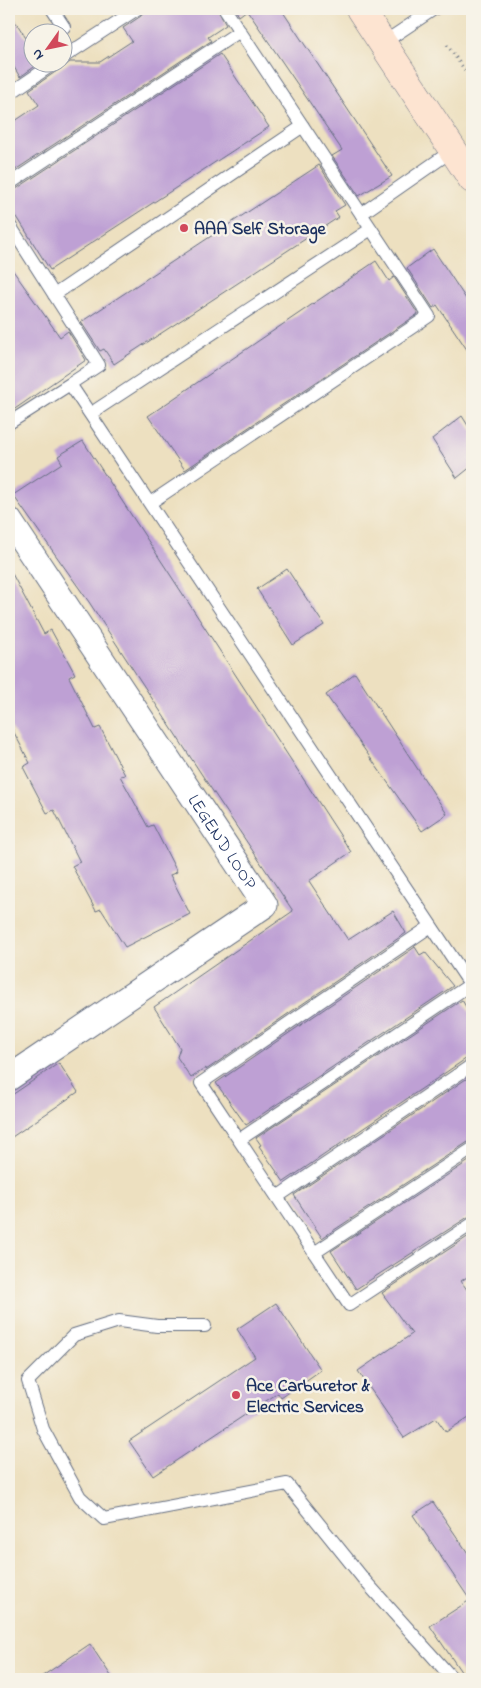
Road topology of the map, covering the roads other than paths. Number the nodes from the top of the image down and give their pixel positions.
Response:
1 (52, 9) edge
2 (137, 9) edge
3 (226, 9) edge
4 (360, 9) edge
5 (434, 9) edge
6 (61, 22) edge
7 (240, 31) junction
8 (383, 43) junction
9 (72, 51) edge
10 (41, 72) edge
11 (9, 94) edge
12 (303, 126) junction
13 (453, 150) junction
14 (472, 179) edge
15 (9, 184) edge
16 (361, 214) junction
17 (9, 224) edge
18 (371, 229) junction
19 (54, 294) junction
20 (70, 384) junction
21 (90, 414) junction
22 (9, 423) edge
23 (150, 503) junction
24 (9, 520) edge
25 (431, 926) junction
26 (471, 986) edge
27 (472, 1065) edge
28 (9, 1078) edge
29 (239, 1140) junction
30 (472, 1149) edge
31 (277, 1196) junction
32 (472, 1224) edge
33 (314, 1253) junction
34 (205, 1326) dead end
35 (453, 1679) edge

1 - 6 lane
2 - 9 lane
3 - 7 lane
4 - 8 main road
5 - 8 lane
7 - 12 lane
7 - 15 lane
8 - 13 main road
10 - 11 lane
12 - 16 lane
12 - 19 lane
13 - 14 main road
13 - 16 lane
16 - 18 lane
17 - 19 lane
18 - 21 lane
18 - 23 lane
19 - 20 lane
20 - 21 lane
20 - 22 lane
21 - 23 lane
23 - 25 lane
24 - 28 street, LEGEND LOOP
25 - 26 lane
25 - 29 lane
26 - 29 lane
27 - 31 lane
29 - 31 lane
30 - 33 lane
31 - 33 lane
32 - 33 lane
34 - 35 lane

